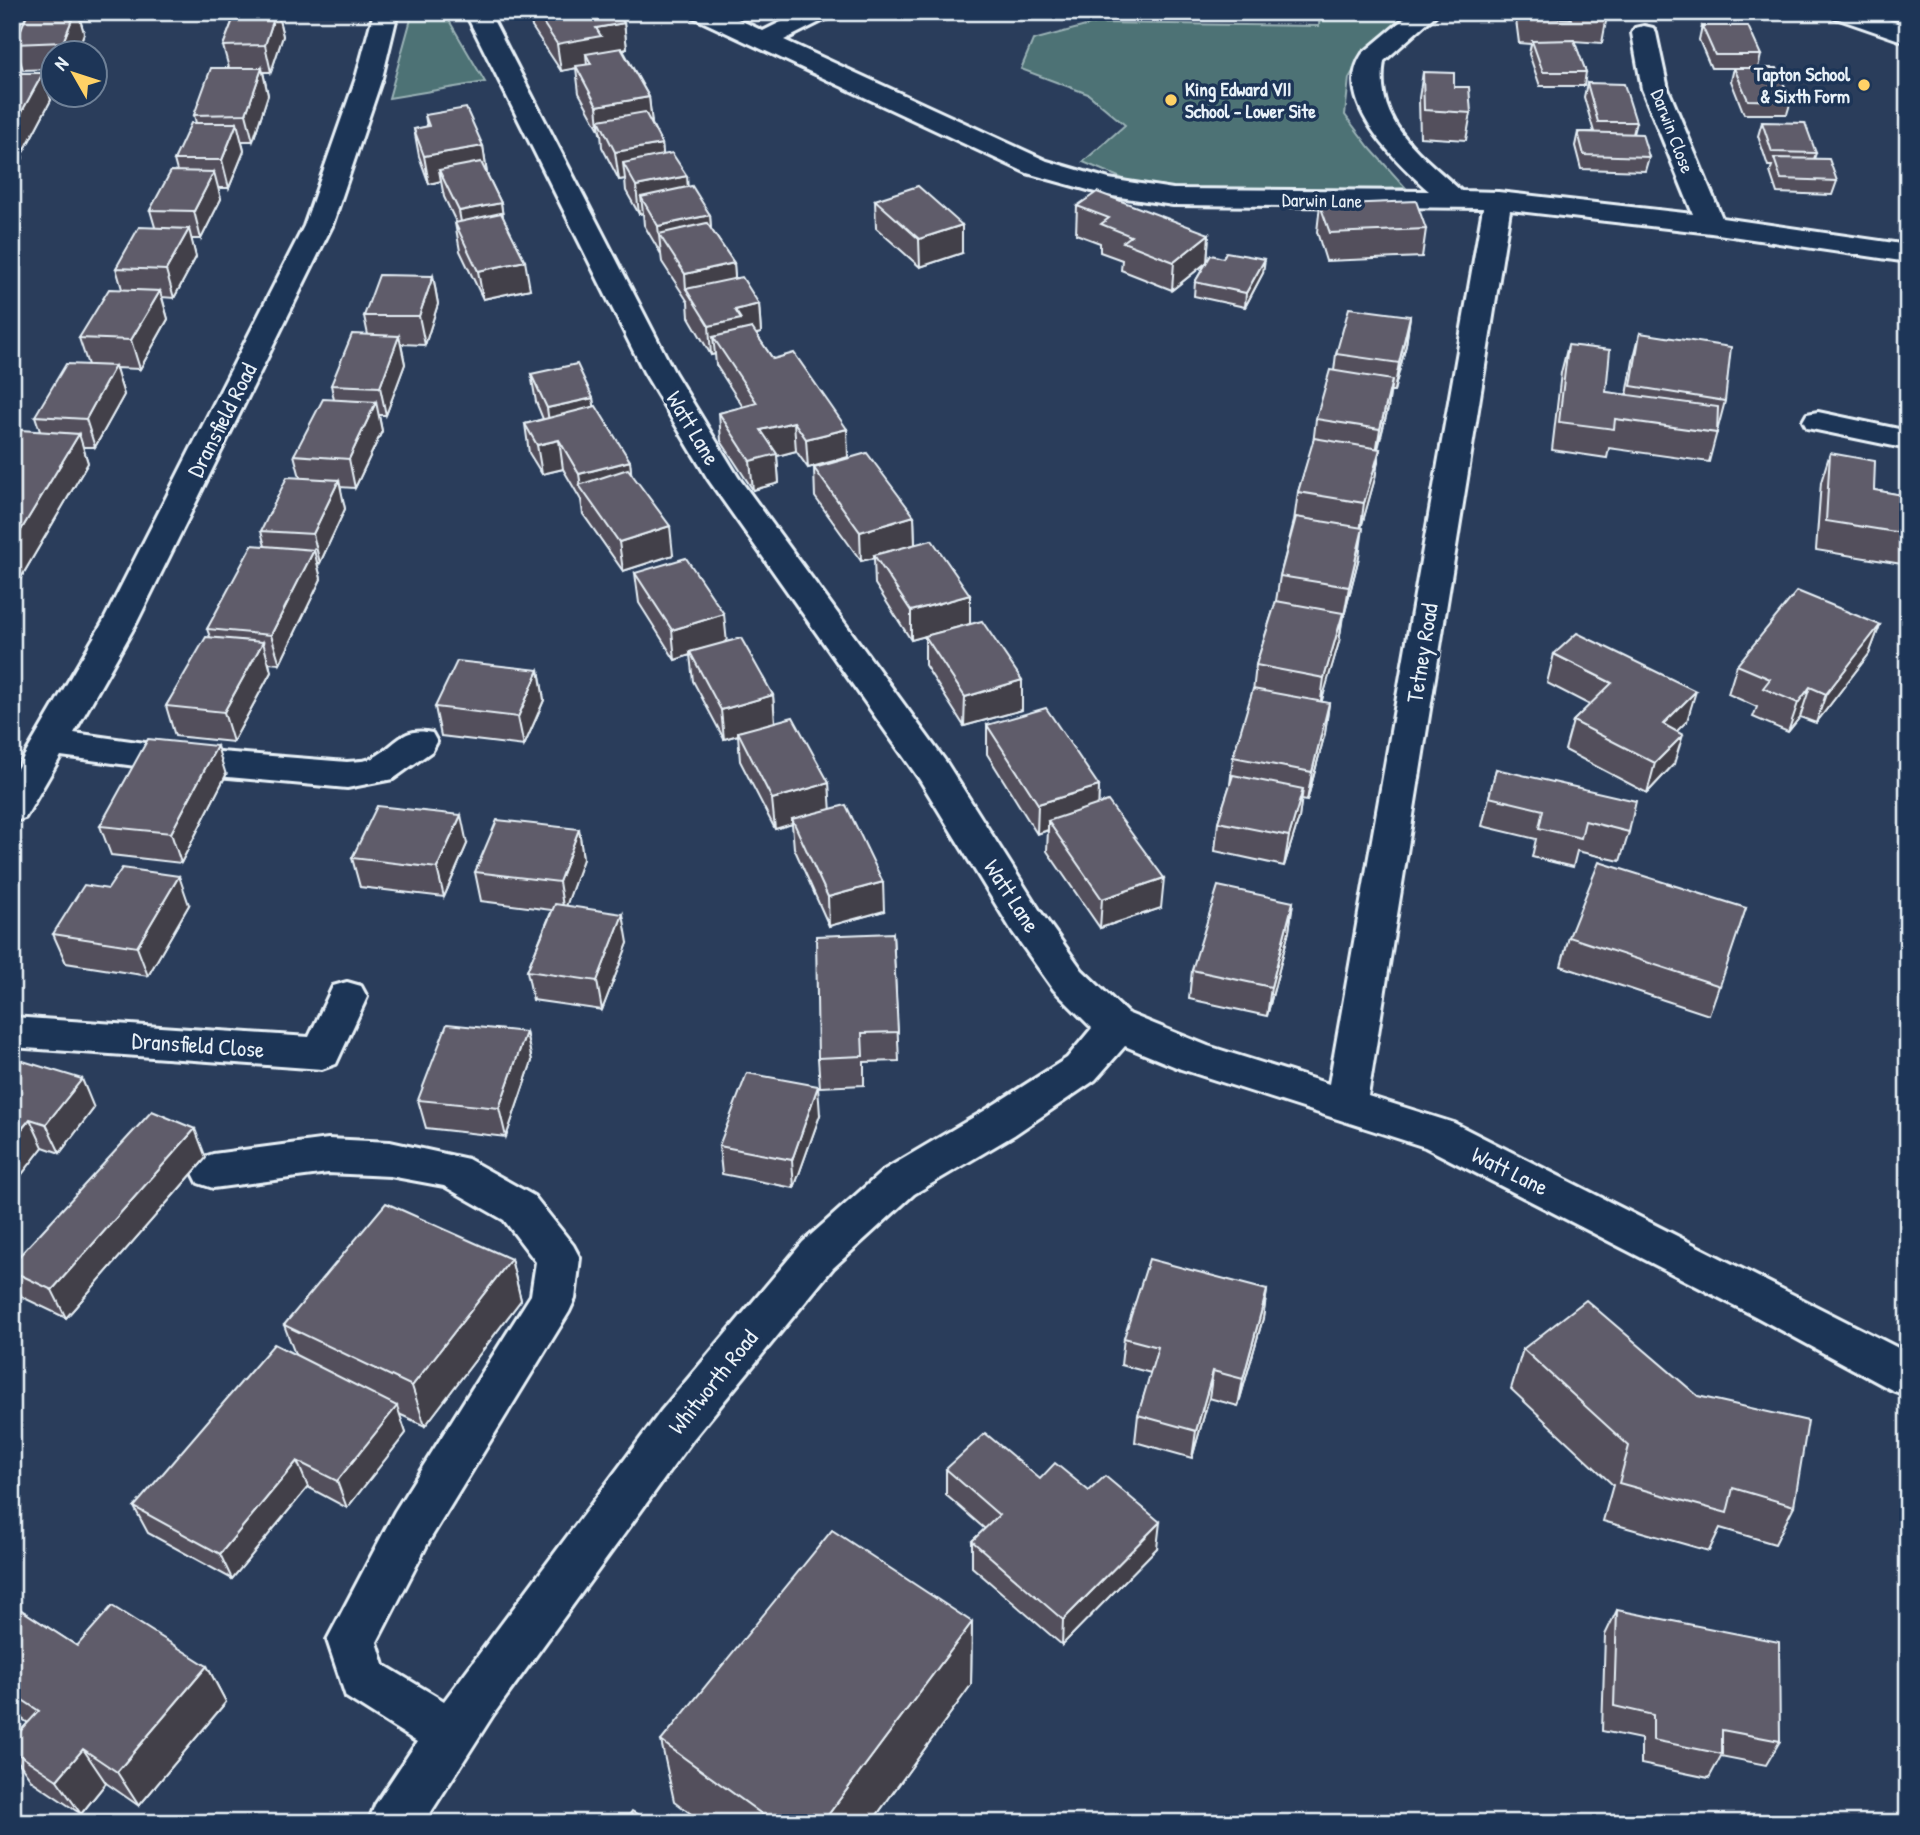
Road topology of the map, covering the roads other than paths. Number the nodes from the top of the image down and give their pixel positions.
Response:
1 (386, 12) edge
2 (477, 12) edge
3 (702, 12) edge
4 (821, 12) edge
5 (1427, 12) edge
6 (1842, 12) edge
7 (1644, 33) dead end
8 (1908, 36) edge
9 (765, 40) junction
10 (1498, 200) junction
11 (1454, 201) junction
12 (1711, 225) junction
13 (1908, 254) edge
14 (1818, 421) dead end
15 (1908, 440) edge
16 (50, 742) junction
17 (419, 742) dead end
18 (12, 809) edge
19 (347, 997) dead end
20 (1118, 1026) junction
21 (12, 1032) edge
22 (1346, 1107) junction
23 (213, 1171) dead end
24 (1908, 1376) edge
25 (451, 1734) junction
26 (394, 1823) edge

1 - 16 street, Dransfield Road
2 - 20 street, Watt Lane
3 - 9 street
4 - 9 street
5 - 11 street
6 - 8 street
7 - 12 street, Darwin Close
9 - 11 street, Darwin Lane
10 - 11 street, Darwin Lane
10 - 12 street, Darwin Lane
10 - 22 street, Tetney Road
12 - 13 street, Darwin Lane
14 - 15 street
16 - 17 street
16 - 18 street, Dransfield Road
19 - 21 street, Dransfield Close
20 - 22 street, Watt Lane
20 - 25 street, Whitworth Road
22 - 24 street, Watt Lane
23 - 25 street
25 - 26 street, Whitworth Road

